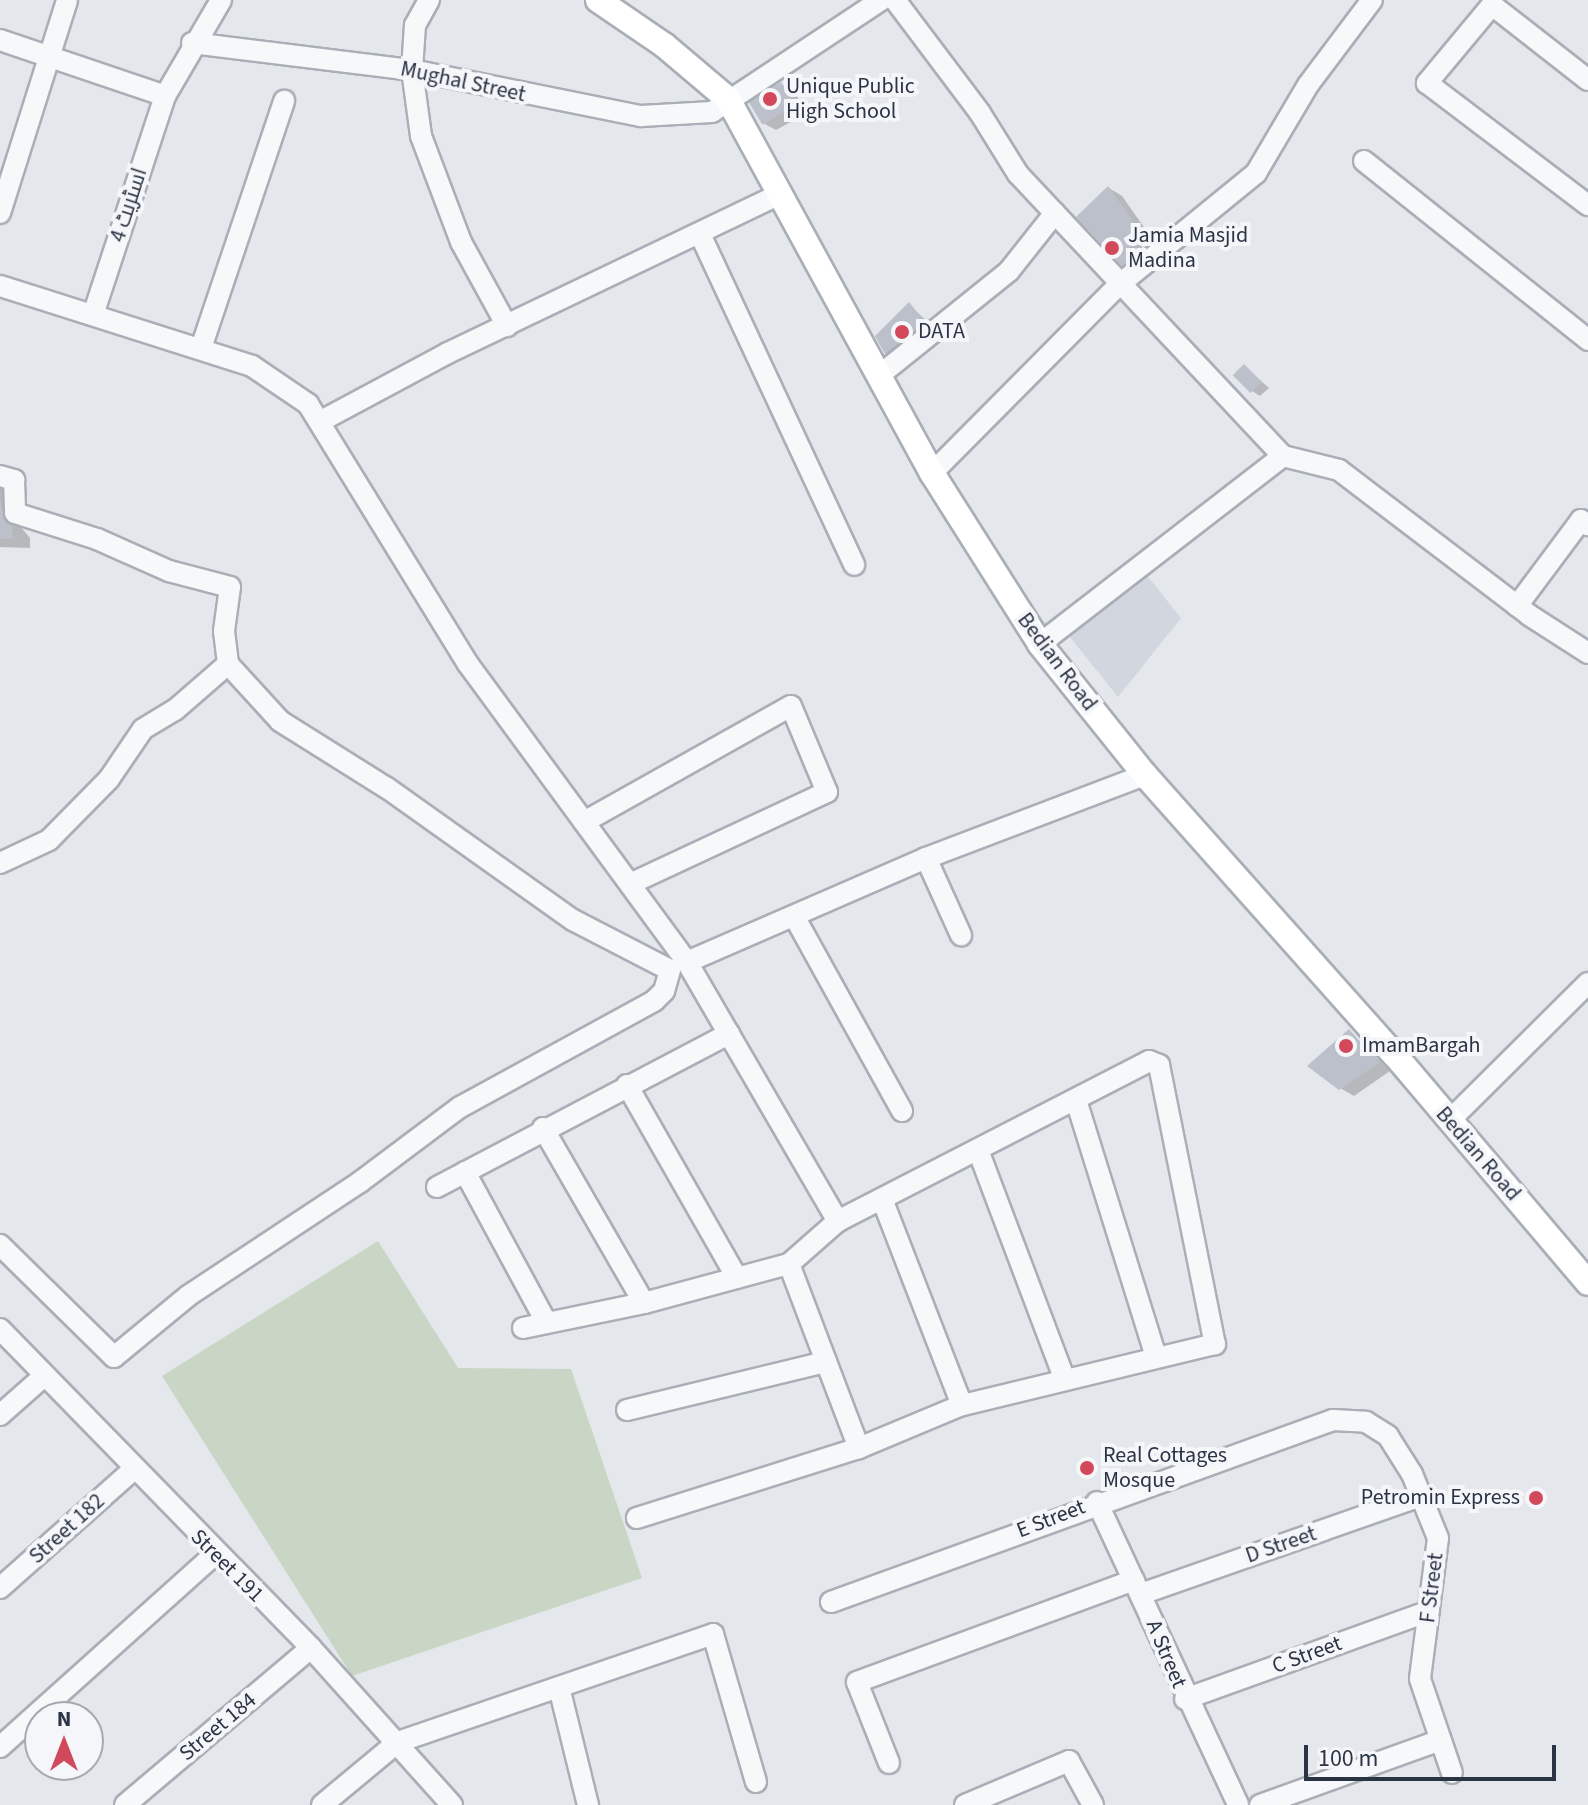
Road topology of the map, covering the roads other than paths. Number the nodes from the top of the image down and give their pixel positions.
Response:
1 (67, 0) edge
2 (221, 0) edge
3 (429, 0) edge
4 (598, 0) edge
5 (881, 0) edge
6 (895, 0) edge
7 (1372, 0) edge
8 (0, 40) edge
9 (192, 43) junction
10 (46, 53) junction
11 (412, 70) junction
12 (1588, 80) edge
13 (165, 96) junction
14 (728, 99) junction
15 (284, 101) dead end
16 (1364, 161) dead end
17 (780, 194) junction
18 (1588, 205) edge
19 (0, 213) edge
20 (1055, 213) junction
21 (700, 234) junction
22 (1120, 284) junction
23 (0, 286) edge
24 (93, 315) junction
25 (507, 326) junction
26 (1588, 340) edge
27 (201, 348) junction
28 (881, 374) junction
29 (321, 421) junction
30 (1283, 456) junction
31 (932, 473) junction
32 (0, 476) edge
33 (1586, 518) edge
34 (854, 565) dead end
35 (1517, 606) junction
36 (1040, 644) junction
37 (1588, 653) edge
38 (228, 664) junction
39 (1145, 775) junction
40 (584, 822) junction
41 (926, 858) junction
42 (0, 863) edge
43 (630, 884) junction
44 (794, 916) junction
45 (961, 935) dead end
46 (687, 962) junction
47 (1585, 991) edge
48 (729, 1034) junction
49 (627, 1085) junction
50 (1076, 1100) junction
51 (902, 1111) dead end
52 (1449, 1121) junction
53 (543, 1128) junction
54 (978, 1150) junction
55 (465, 1172) junction
56 (437, 1187) dead end
57 (882, 1199) junction
58 (838, 1221) junction
59 (0, 1245) edge
60 (789, 1264) junction
61 (737, 1278) junction
62 (1588, 1283) edge
63 (644, 1303) junction
64 (545, 1320) junction
65 (523, 1328) dead end
66 (0, 1329) edge
67 (1156, 1357) junction
68 (826, 1362) junction
69 (43, 1377) junction
70 (1064, 1378) junction
71 (962, 1405) junction
72 (627, 1410) dead end
73 (0, 1415) edge
74 (1366, 1422) joint
75 (859, 1448) junction
76 (133, 1470) junction
77 (1421, 1496) junction
78 (1097, 1502) junction
79 (637, 1518) dead end
80 (215, 1554) junction
81 (1137, 1587) junction
82 (0, 1588) edge
83 (831, 1602) dead end
84 (1429, 1611) junction
85 (311, 1648) junction
86 (559, 1687) junction
87 (1185, 1699) junction
88 (1441, 1740) junction
89 (398, 1742) junction
90 (0, 1747) edge
91 (889, 1763) dead end
92 (1452, 1773) dead end
93 (756, 1782) dead end
94 (125, 1805) edge
95 (322, 1805) edge
96 (452, 1805) edge
97 (588, 1805) edge
98 (965, 1805) edge
99 (1093, 1805) edge
100 (1238, 1805) edge
101 (1260, 1805) edge

1 - 10 street
2 - 9 street, اسٹریٹ 4
3 - 11 street
4 - 14 main road, Bedian Road
5 - 14 street, Mughal Street
6 - 20 street
7 - 22 street
8 - 10 street
9 - 11 street, Mughal Street
9 - 13 street, اسٹریٹ 4
10 - 13 street
10 - 19 street
11 - 14 street, Mughal Street
11 - 25 street
12 - 18 street
13 - 24 street, اسٹریٹ 4
14 - 17 main road, Bedian Road
15 - 27 street
16 - 26 street
17 - 21 street
17 - 28 main road, Bedian Road
20 - 22 street
20 - 28 street
21 - 25 street
21 - 34 street
22 - 30 street
22 - 31 street
23 - 24 street
24 - 27 street
25 - 29 street
27 - 29 street
28 - 31 main road, Bedian Road
29 - 40 street
30 - 35 street
30 - 36 street
31 - 36 main road, Bedian Road
32 - 38 street
33 - 35 street
35 - 37 street
36 - 39 main road, Bedian Road
38 - 42 street
38 - 59 street
39 - 41 street
39 - 52 main road, Bedian Road
40 - 43 street
40 - 43 street
41 - 44 street
41 - 45 street
43 - 46 street
44 - 46 street
44 - 51 street
46 - 48 street
47 - 52 street
48 - 49 street
48 - 58 street
49 - 53 street
49 - 61 street
50 - 54 street
50 - 67 street
50 - 67 street
52 - 62 main road, Bedian Road
53 - 55 street
53 - 63 street
54 - 57 street
54 - 70 street
55 - 56 street
55 - 64 street
57 - 58 street
57 - 71 street
58 - 60 street
60 - 61 street
60 - 68 street
61 - 63 street
63 - 64 street
64 - 65 street
66 - 69 street, Street 191
67 - 70 street
68 - 72 street
68 - 75 street
69 - 73 street
69 - 76 street, Street 191
70 - 71 street
71 - 75 street
74 - 77 street, F Street
74 - 78 street, E Street
75 - 79 street
76 - 80 street, Street 191
76 - 82 street, Street 182
77 - 81 street, D Street
77 - 84 street, F Street
78 - 81 street, A Street
78 - 83 street, E Street
80 - 85 street, Street 191
80 - 90 street
81 - 87 street, A Street
81 - 91 street, D Street
84 - 87 street, C Street
84 - 88 street, F Street
85 - 89 street, Street 191
85 - 94 street, Street 184
86 - 89 street
86 - 93 street
86 - 97 street
87 - 100 street, A Street
88 - 92 street, F Street
88 - 101 street
89 - 95 street
89 - 96 street, Street 191
98 - 99 street

